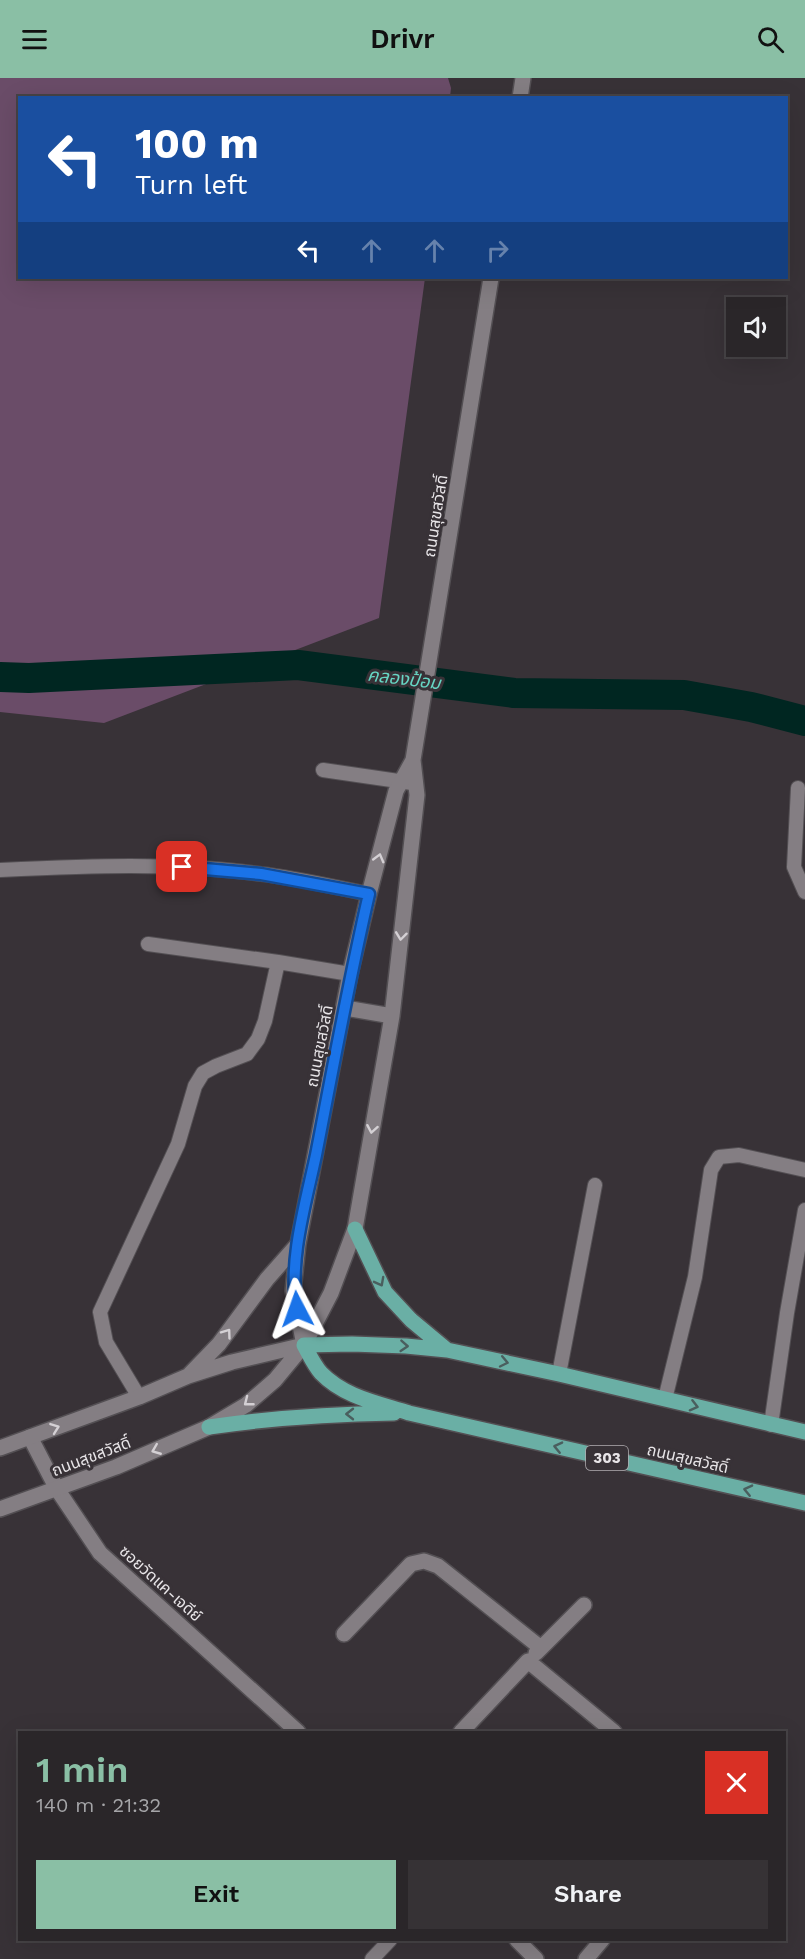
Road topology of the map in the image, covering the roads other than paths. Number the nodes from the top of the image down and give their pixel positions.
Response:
1 (523, 78) edge
2 (520, 96) edge
3 (491, 279) edge
4 (413, 760) junction
5 (323, 770) dead end
6 (398, 786) junction
7 (798, 788) dead end
8 (417, 789) junction
9 (0, 870) edge
10 (805, 892) edge
11 (369, 894) junction
12 (148, 944) dead end
13 (278, 962) junction
14 (351, 974) junction
15 (345, 1008) junction
16 (392, 1016) junction
17 (805, 1170) edge
18 (595, 1185) dead end
19 (805, 1210) edge
20 (355, 1229) junction
21 (298, 1244) junction
22 (304, 1345) junction
23 (447, 1350) junction
24 (560, 1374) junction
25 (188, 1376) junction
26 (139, 1397) junction
27 (665, 1399) junction
28 (409, 1413) junction
29 (771, 1425) junction
30 (209, 1427) junction
31 (805, 1432) edge
32 (30, 1437) junction
33 (0, 1448) edge
34 (57, 1489) junction
35 (805, 1503) edge
36 (0, 1509) edge
37 (584, 1605) dead end
38 (344, 1634) dead end
39 (541, 1648) junction
40 (528, 1661) junction
41 (297, 1731) edge
42 (462, 1731) edge
43 (613, 1731) edge
44 (389, 1941) edge
45 (518, 1941) edge
46 (601, 1941) edge
47 (372, 1959) edge
48 (536, 1959) edge
49 (586, 1959) edge

1 - 2 main road
3 - 4 main road, ถนนสุขสวัสดิ์
4 - 6 main road, ถนนสุขสวัสดิ์
4 - 8 main road, ถนนสุขสวัสดิ์
5 - 6 lane
6 - 8 lane
11 -> 6 main road, ถนนสุขสวัสดิ์ / 303
7 - 10 lane
8 -> 16 main road, ถนนสุขสวัสดิ์
9 - 11 lane
11 - 14 main road, ถนนสุขสวัสดิ์ / 303
12 - 13 lane
13 - 14 lane
13 - 26 lane
14 - 15 main road, ถนนสุขสวัสดิ์ / 303
15 - 16 main road
15 - 21 main road, ถนนสุขสวัสดิ์ / 303
16 -> 20 main road, ถนนสุขสวัสดิ์
17 - 27 lane
18 - 24 lane
19 - 29 lane
20 - 22 main road, ถนนสุขสวัสดิ์
20 -> 23 main road
21 - 22 main road, ถนนสุขสวัสดิ์ / 303
25 -> 21 main road
22 -> 23 main road
22 - 25 main road
22 - 28 main road, ถนนสุขสวัสดิ์ / 303
22 -> 30 main road, ถนนสุขสวัสดิ์
23 -> 24 main road
24 - 27 main road
25 - 26 main road
32 -> 26 main road
27 -> 29 main road
28 -> 30 main road
35 -> 28 main road, ถนนสุขสวัสดิ์ / 303
29 - 31 main road
30 -> 34 main road, ถนนสุขสวัสดิ์
32 - 33 main road
32 - 34 main road, ซอยวัดแค-เจดีย์
34 - 36 main road, ถนนสุขสวัสดิ์
34 - 41 main road, ซอยวัดแค-เจดีย์
37 - 39 main road
38 - 39 main road
39 - 40 main road
40 - 42 main road
40 - 43 main road
44 - 47 lane
45 - 48 main road
46 - 49 main road

